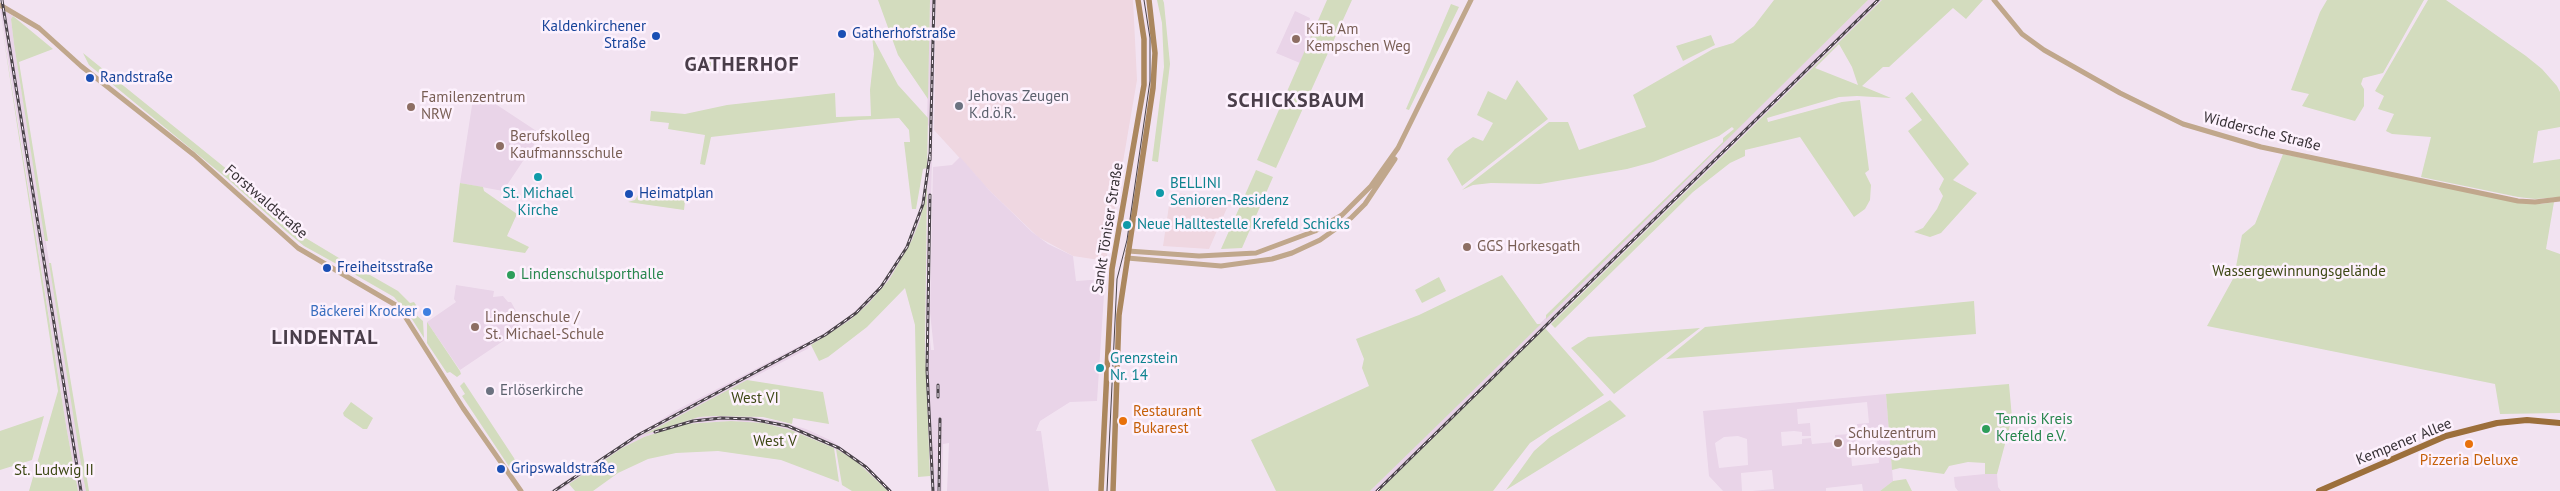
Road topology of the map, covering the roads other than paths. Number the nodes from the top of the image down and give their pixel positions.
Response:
1 (1138, 0) edge
2 (1149, 0) edge
3 (1471, 0) edge
4 (1994, 0) edge
5 (0, 5) edge
6 (1405, 135) junction
7 (2560, 199) edge
8 (1128, 251) junction
9 (1127, 258) junction
10 (2560, 423) edge
11 (521, 491) edge
12 (1101, 491) edge
13 (1112, 491) edge
14 (2319, 491) edge

1 - 12 main road, Sankt Töniser Straße
2 - 8 main road, Sankt Töniser Straße
3 - 6 street
4 - 7 street, Widdersche Straße
5 - 11 street, Forstwaldstraße
6 - 8 street
6 - 9 street
8 - 9 main road, Sankt Töniser Straße
9 - 13 main road, Sankt Töniser Straße
10 - 14 main road, Kempener Allee

